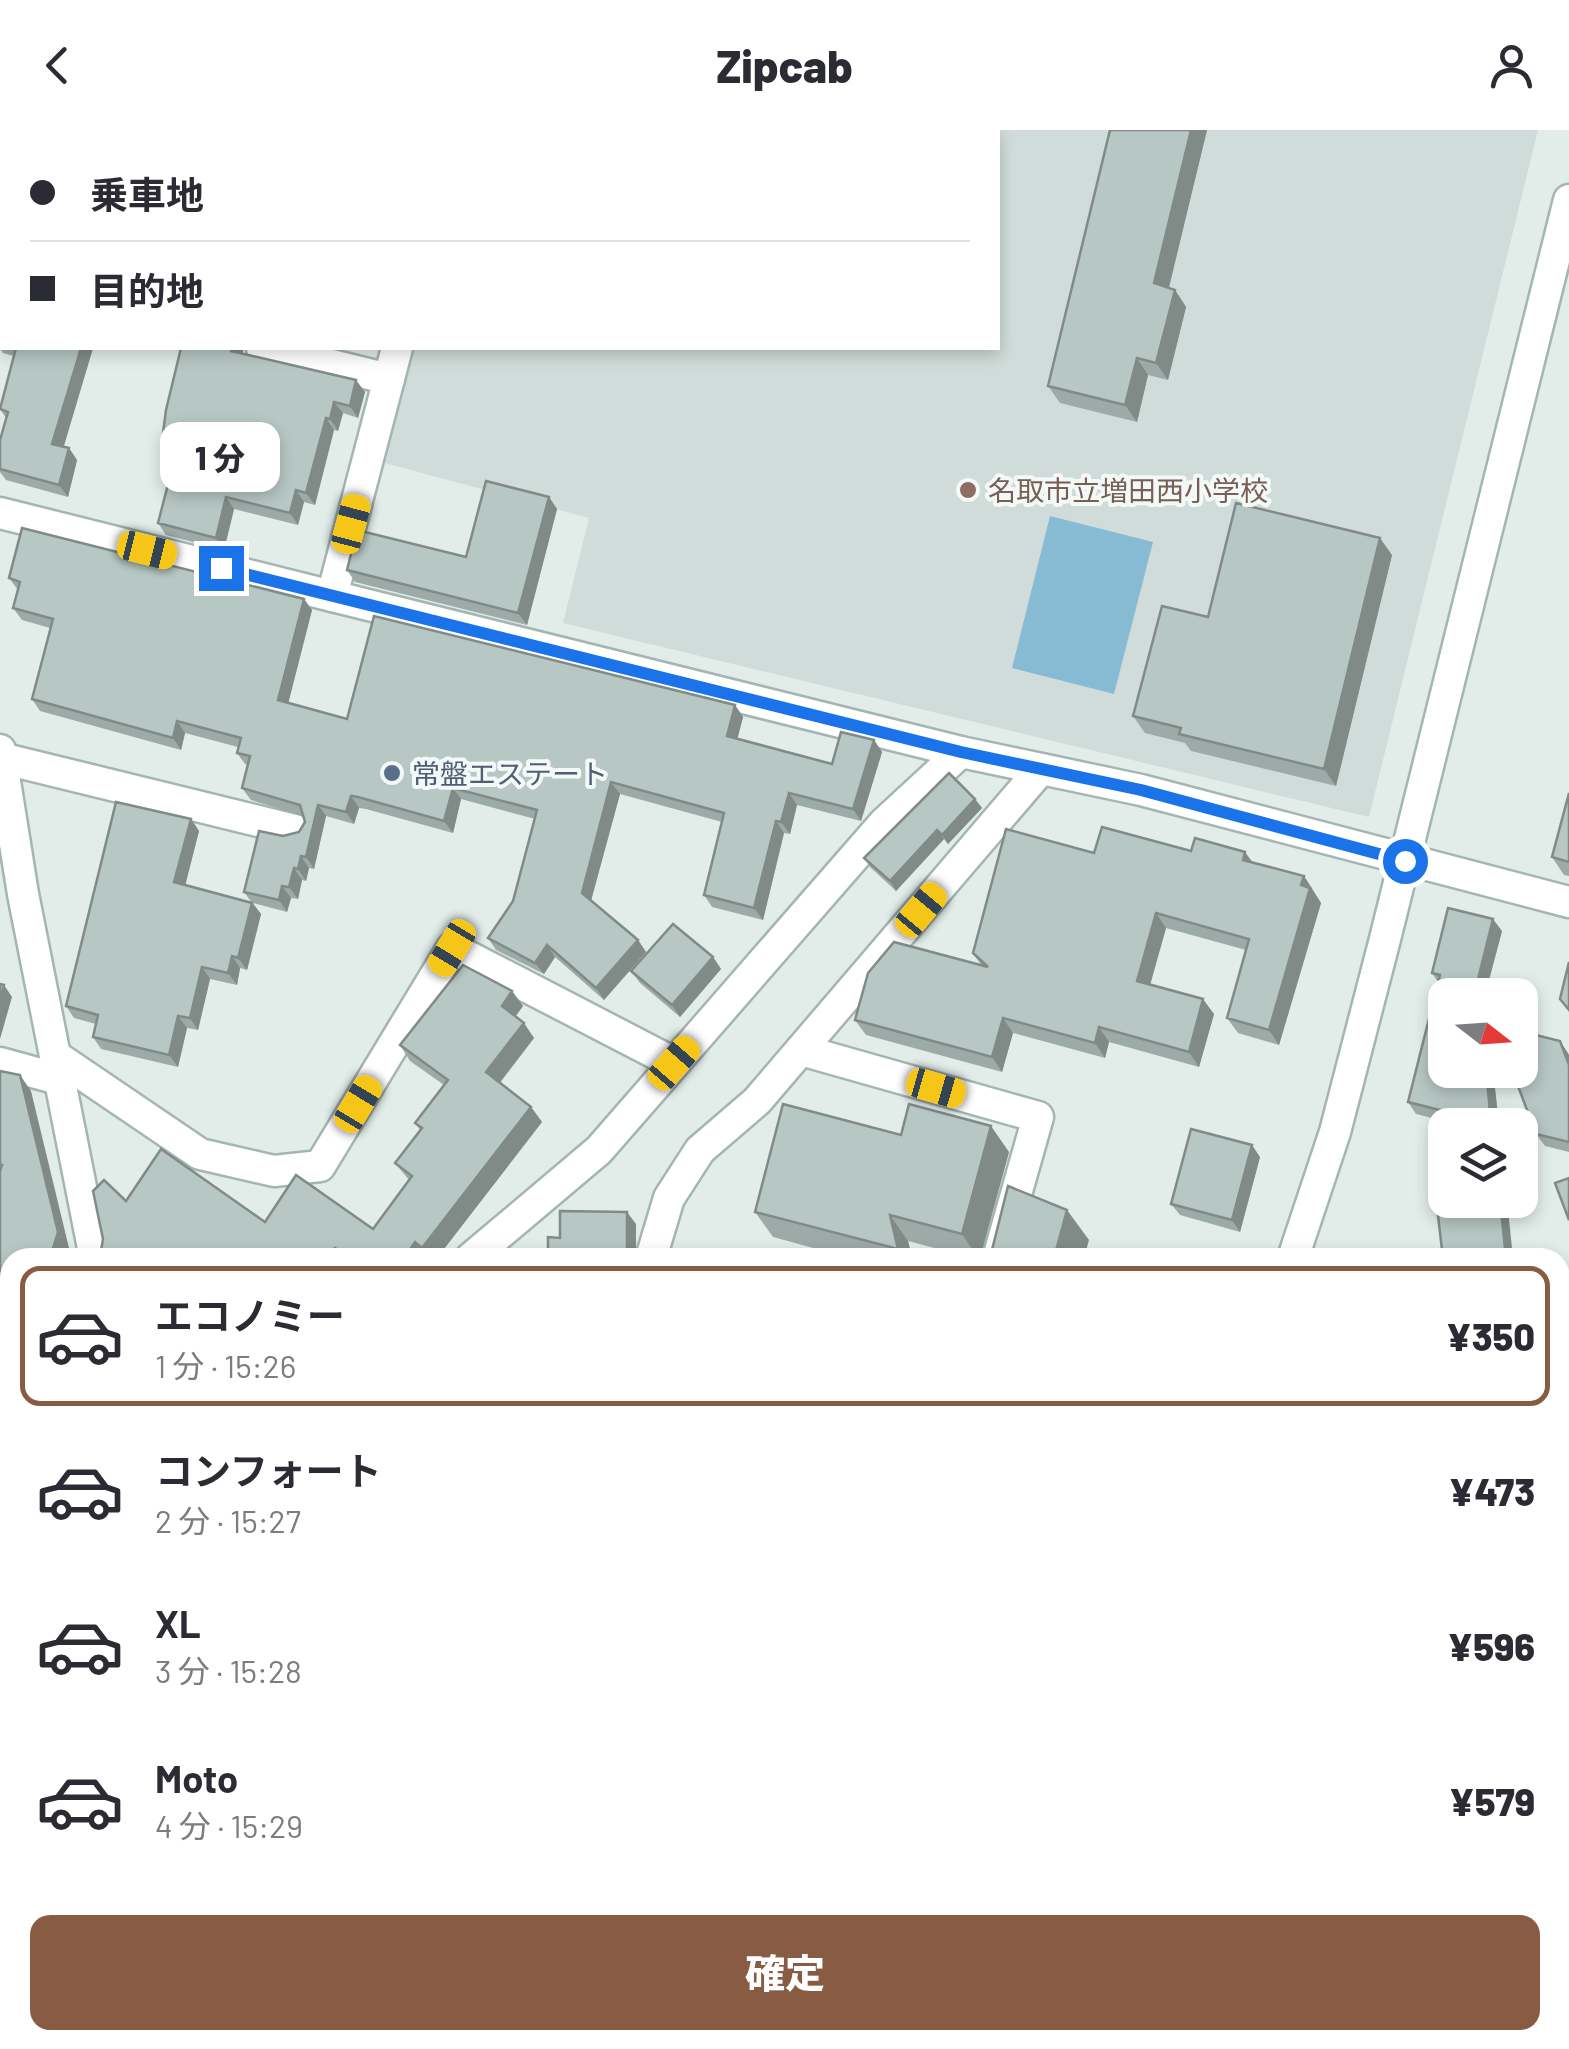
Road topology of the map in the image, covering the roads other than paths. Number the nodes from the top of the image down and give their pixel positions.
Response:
1 (1569, 200) edge
2 (1559, 282) edge
3 (270, 350) edge
4 (396, 350) edge
5 (389, 379) junction
6 (0, 513) edge
7 (332, 596) junction
8 (961, 752) junction
9 (1, 754) edge
10 (1041, 769) junction
11 (295, 830) edge
12 (1405, 861) junction
13 (1569, 902) edge
14 (800, 1050) junction
15 (0, 1063) edge
16 (674, 1063) junction
17 (60, 1068) junction
18 (92, 1248) edge
19 (484, 1248) edge
20 (654, 1248) edge
21 (1001, 1248) edge
22 (1296, 1248) edge

1 - 2 street
2 - 12 street
3 - 5 street
4 - 5 street
5 - 7 street
6 - 7 street
7 - 8 street
8 - 10 street
8 - 16 street
9 - 11 street
9 - 17 street
10 - 12 street
10 - 14 street
12 - 13 street
12 - 22 street
14 - 20 street
14 - 21 street
15 - 17 street
16 - 17 street
16 - 19 street
17 - 18 street

